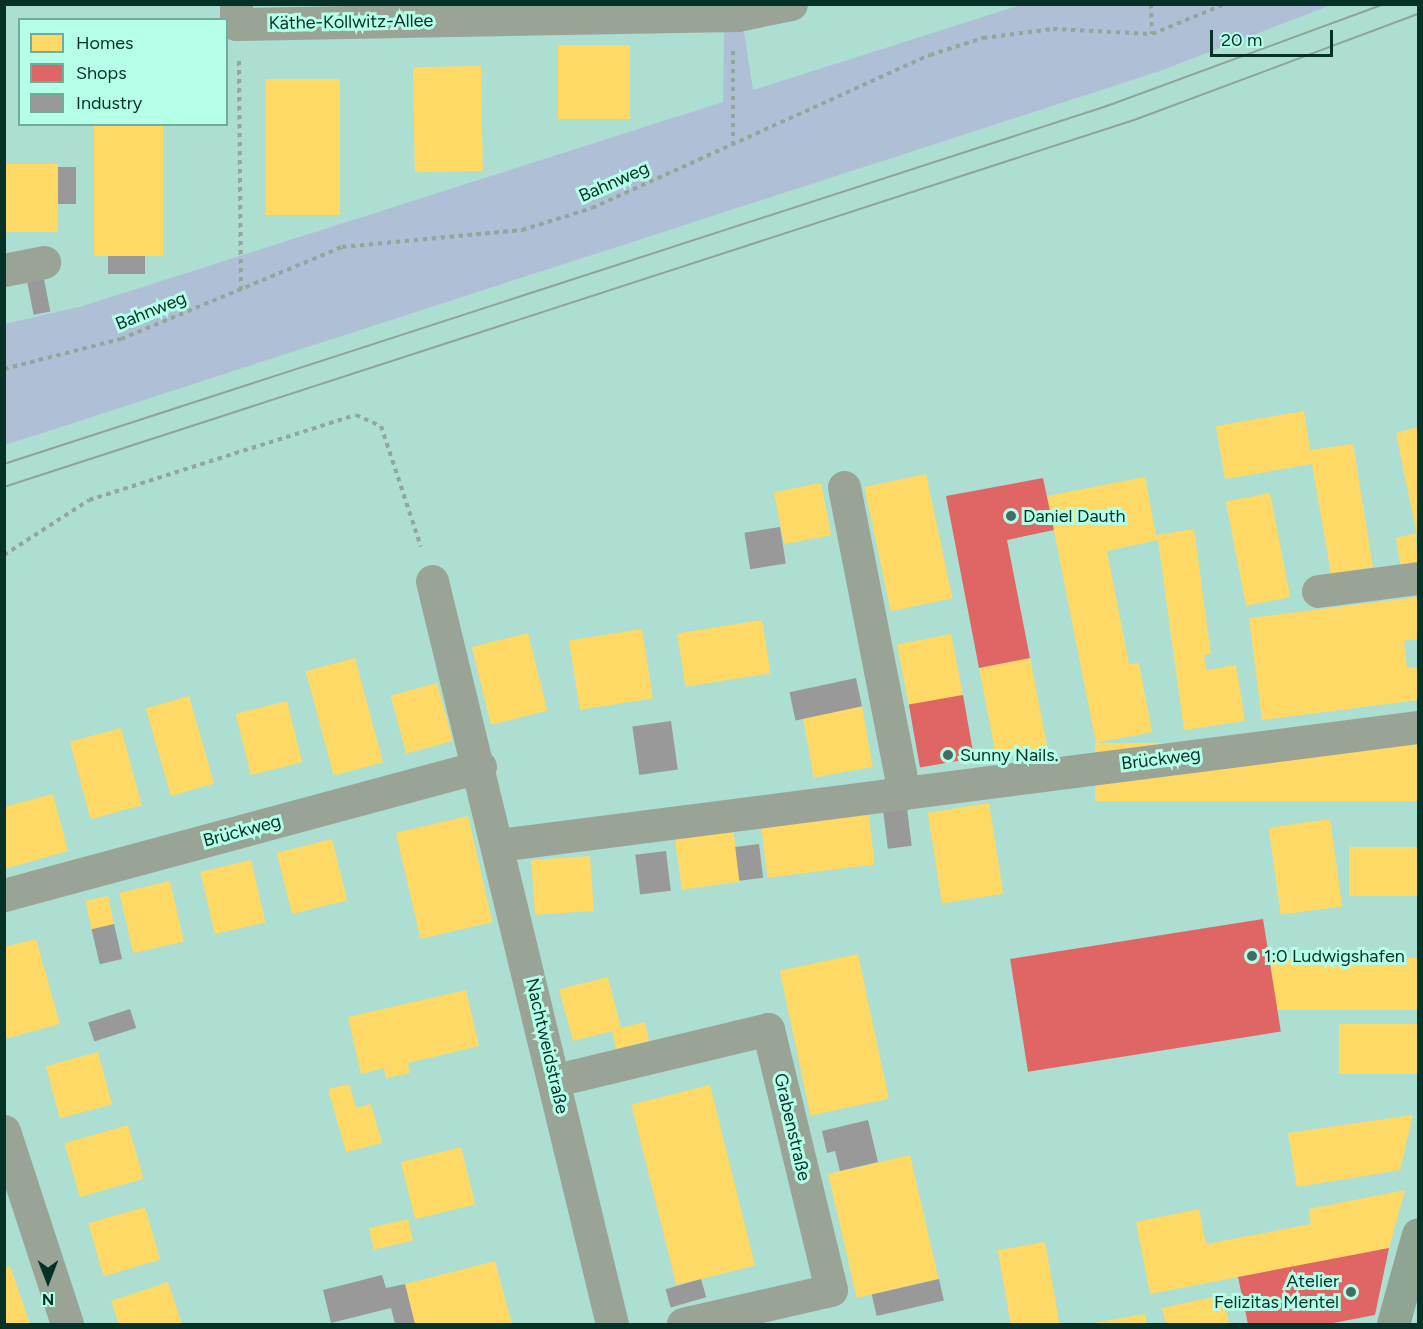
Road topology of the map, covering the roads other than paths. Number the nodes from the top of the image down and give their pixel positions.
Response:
1 (791, 4) edge
2 (737, 10) edge
3 (236, 14) edge
4 (44, 262) dead end
5 (4, 270) edge
6 (844, 488) dead end
7 (1419, 578) edge
8 (432, 581) road end
9 (1318, 591) dead end
10 (1419, 727) edge
11 (480, 767) junction
12 (904, 793) junction
13 (499, 845) junction
14 (4, 895) edge
15 (556, 1080) junction
16 (4, 1131) edge
17 (1419, 1234) edge
18 (1411, 1288) edge
19 (67, 1324) edge
20 (612, 1324) edge
21 (683, 1324) edge
22 (1393, 1324) edge

1 - 2 street, Käthe-Kollwitz-Allee
2 - 3 street, Käthe-Kollwitz-Allee
4 - 5 street
6 - 12 street
7 - 9 street
8 - 11 street, Nachtweidstraße
10 - 12 street, Brückweg
11 - 13 street, Nachtweidstraße
11 - 14 street, Brückweg
12 - 13 street, Brückweg
13 - 15 street, Nachtweidstraße
15 - 20 street, Nachtweidstraße
15 - 21 street, Grabenstraße
16 - 19 street
17 - 18 main road
18 - 22 main road

